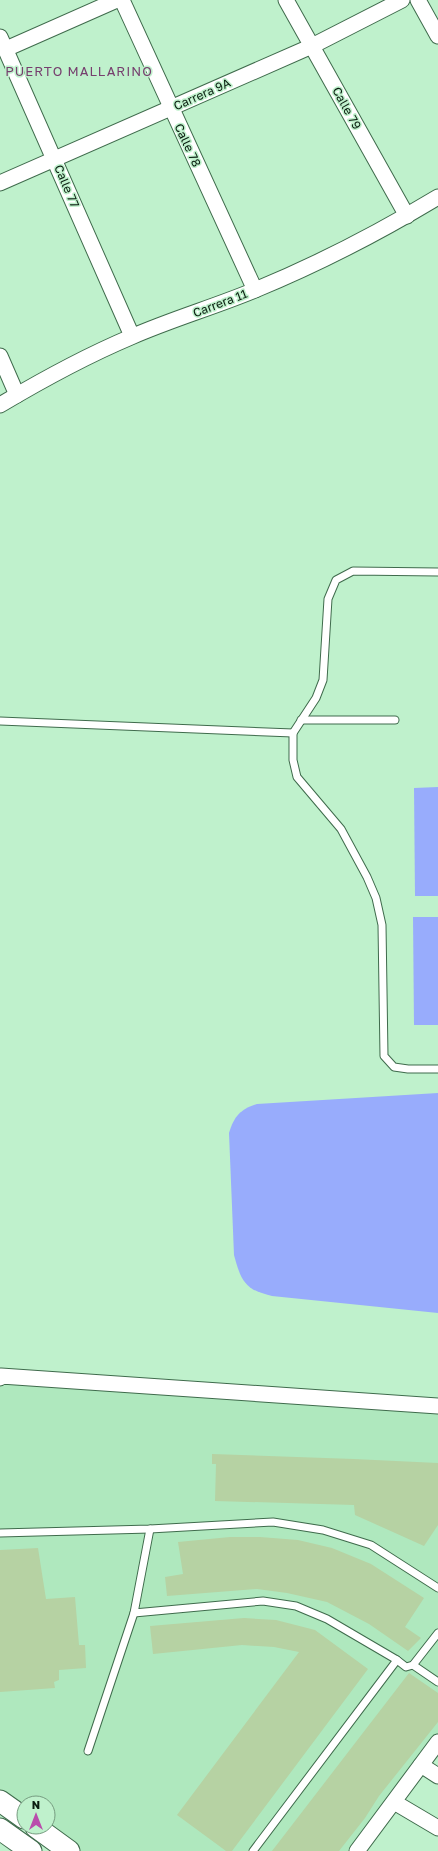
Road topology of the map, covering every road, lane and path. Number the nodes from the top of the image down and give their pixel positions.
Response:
1 (118, 0) edge
2 (122, 0) edge
3 (286, 0) edge
4 (402, 0) edge
5 (418, 0) edge
6 (438, 36) edge
7 (3, 43) edge
8 (312, 46) junction
9 (171, 108) junction
10 (55, 158) junction
11 (0, 183) edge
12 (438, 197) edge
13 (407, 216) junction
14 (255, 290) junction
15 (132, 336) junction
16 (0, 356) edge
17 (17, 395) junction
18 (0, 406) edge
19 (438, 572) edge
20 (301, 720) junction
21 (395, 720) dead end
22 (0, 721) edge
23 (293, 733) junction
24 (438, 1069) edge
25 (0, 1378) edge
26 (438, 1406) edge
27 (150, 1529) junction
28 (0, 1533) edge
29 (438, 1588) edge
30 (134, 1613) junction
31 (438, 1633) edge
32 (397, 1660) junction
33 (413, 1665) junction
34 (438, 1682) edge
35 (438, 1742) edge
36 (88, 1751) dead end
37 (421, 1765) junction
38 (438, 1776) edge
39 (0, 1801) edge
40 (394, 1802) junction
41 (16, 1812) edge
42 (438, 1828) edge
43 (0, 1829) edge
44 (47, 1835) edge
45 (31, 1851) edge
46 (69, 1851) edge
47 (253, 1851) edge
48 (357, 1851) edge

1 - 7 street
2 - 9 street, Calle 78
3 - 8 street, Calle 79
4 - 8 street, Carrera 9A
5 - 6 street
7 - 10 street, Calle 77
8 - 9 street, Carrera 9A
8 - 13 street, Calle 79
9 - 10 street, Carrera 9A
9 - 14 street, Calle 78
10 - 11 street, Carrera 9A
10 - 15 street, Calle 77
12 - 13 street, Carrera 11
13 - 14 street, Carrera 11
14 - 15 street, Carrera 11
15 - 17 street, Carrera 11
16 - 17 street
17 - 18 street, Carrera 11
19 - 20 lane
20 - 21 lane
20 - 23 lane
22 - 23 lane
23 - 24 lane
25 - 26 street
27 - 28 lane
27 - 29 lane
27 - 30 lane
30 - 32 lane
30 - 36 lane
31 - 33 lane
32 - 33 lane
32 - 47 lane
33 - 34 lane
35 - 37 street
37 - 38 street
37 - 40 street
39 - 41 main road
40 - 42 street
40 - 48 street
43 - 45 main road
44 - 46 main road

